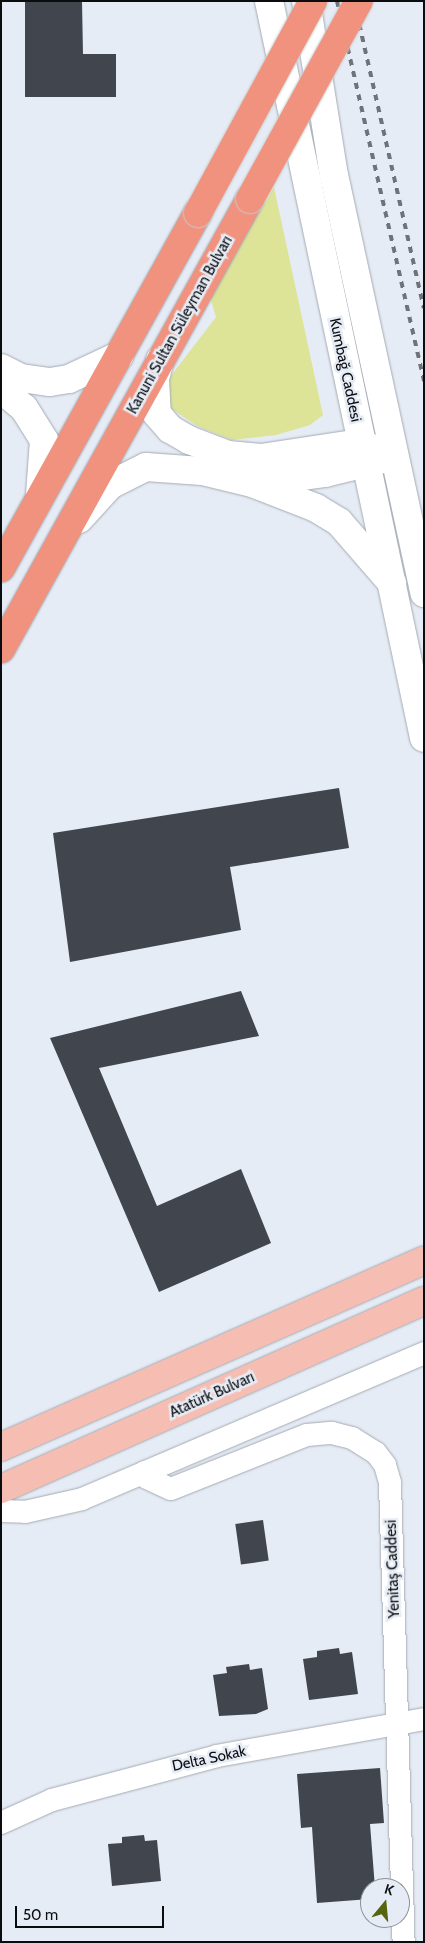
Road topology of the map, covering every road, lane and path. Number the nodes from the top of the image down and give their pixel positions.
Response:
1 (269, 1) edge
2 (306, 1) edge
3 (313, 1) edge
4 (359, 1) edge
5 (120, 355) junction
6 (160, 358) junction
7 (1, 368) edge
8 (1, 389) edge
9 (363, 454) junction
10 (395, 456) junction
11 (252, 483) junction
12 (40, 495) junction
13 (64, 533) junction
14 (1, 568) edge
15 (392, 583) junction
16 (424, 593) edge
17 (1, 649) edge
18 (424, 738) edge
19 (424, 1260) edge
20 (424, 1301) edge
21 (424, 1353) edge
22 (1, 1447) edge
23 (145, 1472) junction
24 (1, 1489) edge
25 (1, 1511) edge
26 (424, 1719) edge
27 (398, 1724) junction
28 (1, 1822) edge
29 (404, 1942) edge

1 - 9 street, Kumbağ Caddesi
2 - 10 street, Kumbağ Caddesi
3 - 5 highway, bridge
4 - 6 highway, Kanuni Sultan Süleyman Bulvarı, bridge
5 - 7 street
5 - 12 highway
6 - 9 street
6 - 13 highway, Kanuni Sultan Süleyman Bulvarı
8 - 12 street
9 - 10 street
9 - 11 street
9 - 15 street, Kumbağ Caddesi
10 - 16 street, Kumbağ Caddesi
11 - 13 street
11 - 15 street
12 - 14 highway
13 - 17 highway, Kanuni Sultan Süleyman Bulvarı
15 - 18 street, Kumbağ Caddesi
19 - 22 main road
20 - 24 main road, Atatürk Bulvarı
21 - 23 street
23 - 25 street
23 - 27 street, Yenitaş Caddesi
26 - 27 street, Delta Sokak
27 - 28 street, Delta Sokak
27 - 29 street, Yenitaş Caddesi

